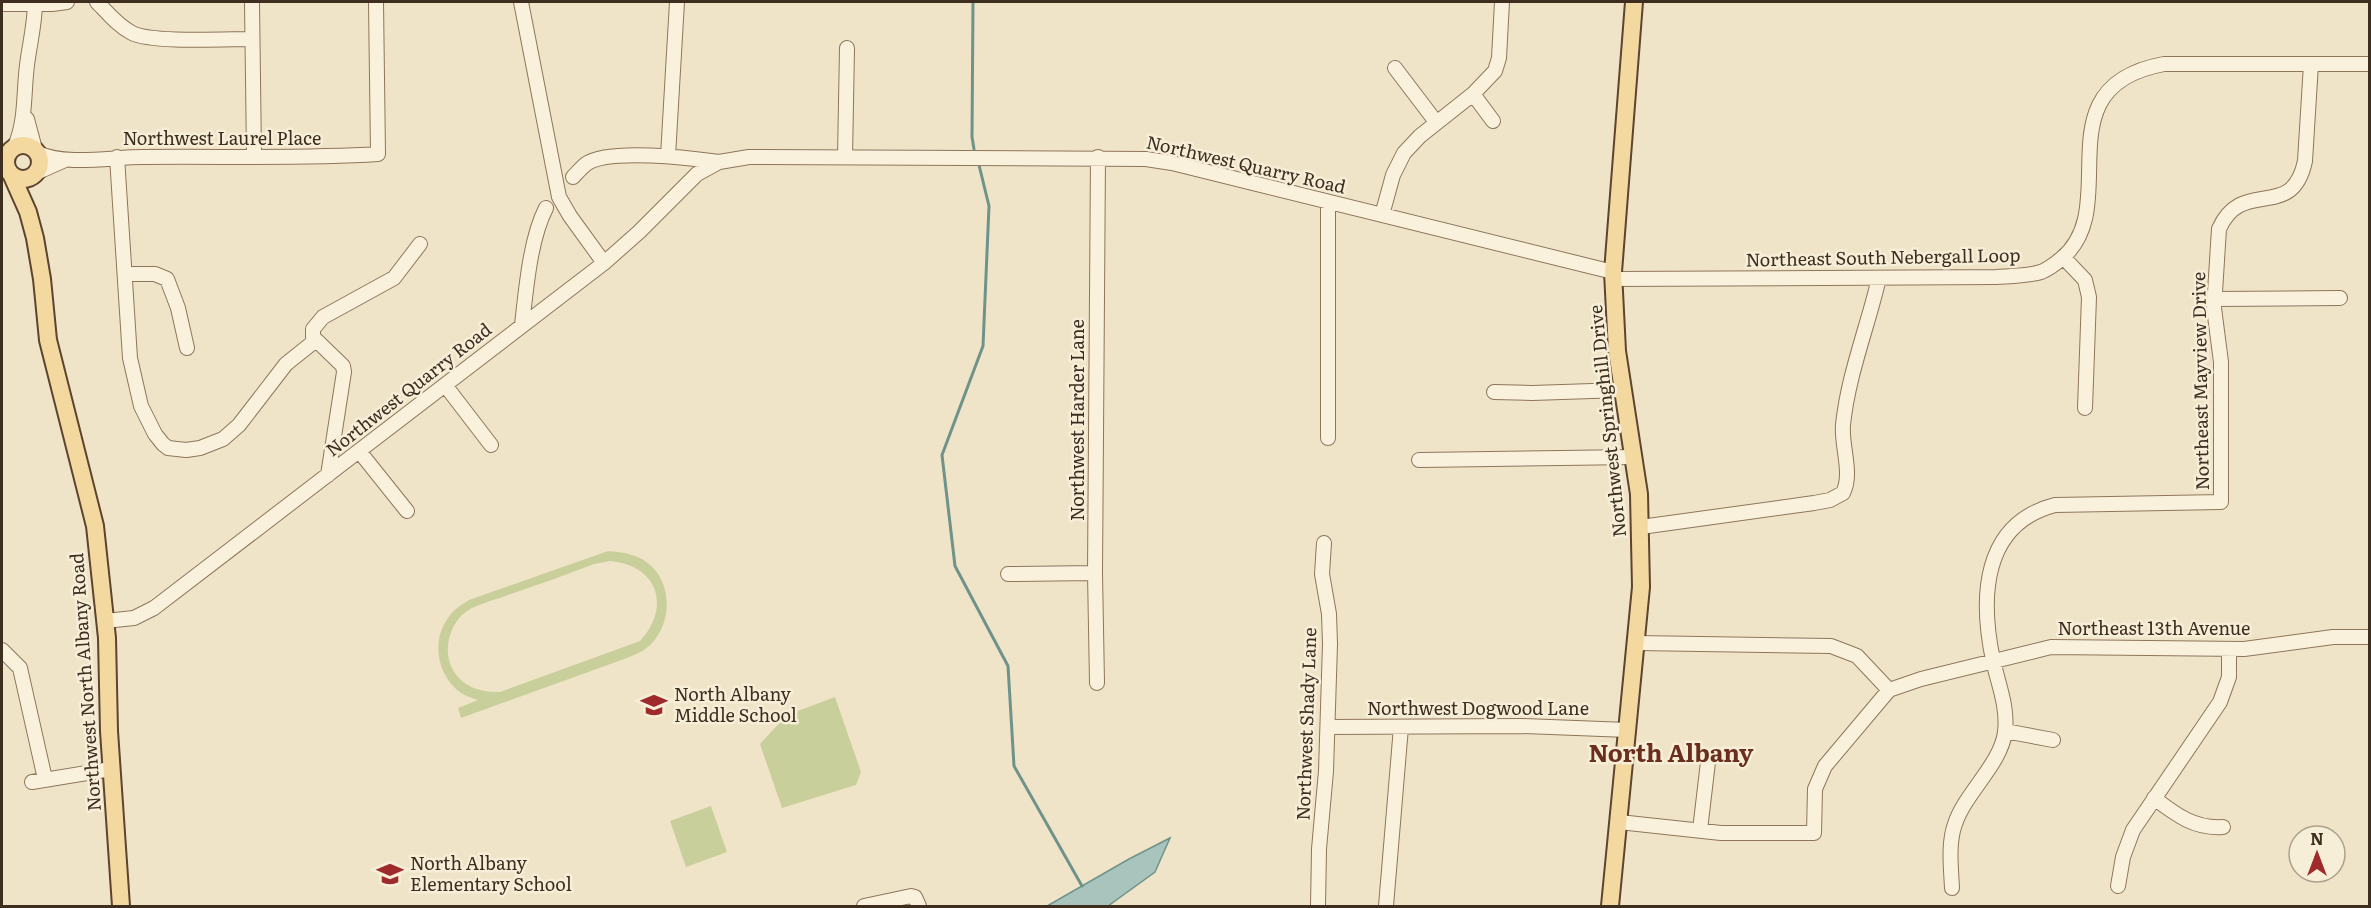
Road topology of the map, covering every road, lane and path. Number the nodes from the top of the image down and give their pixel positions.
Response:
1 (67, 2) edge
2 (98, 2) edge
3 (252, 2) edge
4 (376, 2) edge
5 (521, 2) edge
6 (677, 2) edge
7 (1502, 2) edge
8 (1634, 2) edge
9 (35, 3) edge
10 (2, 4) edge
11 (252, 39) junction
12 (847, 48) dead end
13 (2311, 64) junction
14 (2370, 64) edge
15 (1395, 68) dead end
16 (1473, 94) junction
17 (24, 102) junction
18 (1493, 122) dead end
19 (1436, 123) junction
20 (36, 151) junction
21 (254, 156) junction
22 (668, 156) junction
23 (117, 157) junction
24 (844, 157) junction
25 (1098, 157) junction
26 (8, 159) edge
27 (67, 160) junction
28 (719, 162) junction
29 (36, 173) junction
30 (573, 177) dead end
31 (1328, 202) junction
32 (546, 208) dead end
33 (28, 212) junction
34 (1382, 215) junction
35 (420, 244) dead end
36 (2063, 257) junction
37 (604, 263) junction
38 (126, 274) junction
39 (1613, 275) junction
40 (1879, 278) junction
41 (2340, 298) dead end
42 (2214, 299) junction
43 (522, 325) junction
44 (316, 340) junction
45 (187, 348) dead end
46 (445, 385) junction
47 (1623, 390) junction
48 (1494, 392) dead end
49 (2085, 408) dead end
50 (1328, 438) dead end
51 (491, 446) dead end
52 (359, 451) junction
53 (1634, 457) junction
54 (1419, 460) dead end
55 (328, 475) junction
56 (407, 511) dead end
57 (1641, 527) junction
58 (1324, 543) dead end
59 (1095, 573) junction
60 (1008, 574) dead end
61 (105, 621) junction
62 (2370, 637) edge
63 (1637, 643) junction
64 (2229, 648) junction
65 (2, 650) edge
66 (1993, 661) junction
67 (1097, 683) dead end
68 (1889, 690) junction
69 (1328, 727) junction
70 (1401, 727) junction
71 (1628, 730) junction
72 (2005, 731) junction
73 (2053, 740) dead end
74 (1708, 762) dead end
75 (111, 769) junction
76 (2154, 798) junction
77 (1619, 822) junction
78 (2223, 827) dead end
79 (1700, 830) junction
80 (2118, 886) dead end
81 (1952, 888) dead end
82 (121, 906) edge
83 (864, 906) edge
84 (919, 906) edge
85 (1318, 906) edge
86 (1386, 906) edge
87 (1610, 906) edge

1 - 9 street
2 - 11 street
3 - 11 street
4 - 21 street, Northwest Laurel Place
5 - 37 street
6 - 22 street
7 - 16 street
8 - 39 main road, Northwest Springhill Drive
9 - 10 street
9 - 17 street
11 - 21 street
12 - 24 street
13 - 14 street, Northeast South Nebergall Loop
13 - 36 street, Northeast South Nebergall Loop
13 - 42 street, Northeast Mayview Drive
15 - 19 street
16 - 18 street
16 - 19 street
17 - 20 street
17 - 26 street
19 - 34 street
20 - 26 main road
20 - 27 street, Northwest Laurel Place
20 - 29 main road
21 - 23 street, Northwest Laurel Place
22 - 28 street, Northwest Quarry Road
22 - 30 street, Northwest Quarry Road
23 - 27 street, Northwest Laurel Place
23 - 38 street
24 - 25 street, Northwest Quarry Road
24 - 28 street, Northwest Quarry Road
25 - 31 street, Northwest Quarry Road
25 - 59 street, Northwest Harder Lane
26 - 29 main road
26 - 33 main road, Northwest North Albany Road
27 - 29 street, Northwest Laurel Place
28 - 37 street, Northwest Quarry Road
29 - 33 main road, Northwest North Albany Road
31 - 34 street, Northwest Quarry Road
31 - 50 street
32 - 43 street
33 - 61 main road, Northwest North Albany Road
34 - 39 street, Northwest Quarry Road
35 - 44 street
36 - 40 street, Northeast South Nebergall Loop
36 - 49 street
37 - 43 street, Northwest Quarry Road
38 - 44 street
38 - 45 street
39 - 40 street, Northeast South Nebergall Loop
39 - 47 main road, Northwest Springhill Drive
40 - 57 street
41 - 42 street
42 - 66 street, Northeast Mayview Drive
43 - 46 street, Northwest Quarry Road
44 - 55 street
46 - 51 street
46 - 52 street, Northwest Quarry Road
47 - 48 street
47 - 53 main road, Northwest Springhill Drive
52 - 55 street, Northwest Quarry Road
52 - 56 street
53 - 54 street
53 - 57 main road, Northwest Springhill Drive
55 - 61 street, Northwest Quarry Road
57 - 63 main road, Northwest Springhill Drive
58 - 69 street, Northwest Shady Lane
59 - 60 street
59 - 67 street, Northwest Harder Lane
61 - 75 main road, Northwest North Albany Road
62 - 64 street, Northeast 13th Avenue
63 - 68 street
63 - 71 main road, Northwest Springhill Drive
64 - 66 street, Northeast 13th Avenue
64 - 76 street
65 - 75 street
66 - 68 street, Northeast 13th Avenue
66 - 72 street
68 - 79 street
69 - 70 street, Northwest Dogwood Lane
69 - 85 street, Northwest Shady Lane
70 - 71 street, Northwest Dogwood Lane
70 - 86 street
71 - 77 main road, Northwest Springhill Drive
72 - 73 street
72 - 81 street
74 - 79 street
75 - 82 main road, Northwest North Albany Road
76 - 78 street
76 - 80 street
77 - 79 street
77 - 87 main road, Northwest Springhill Drive
83 - 84 street

